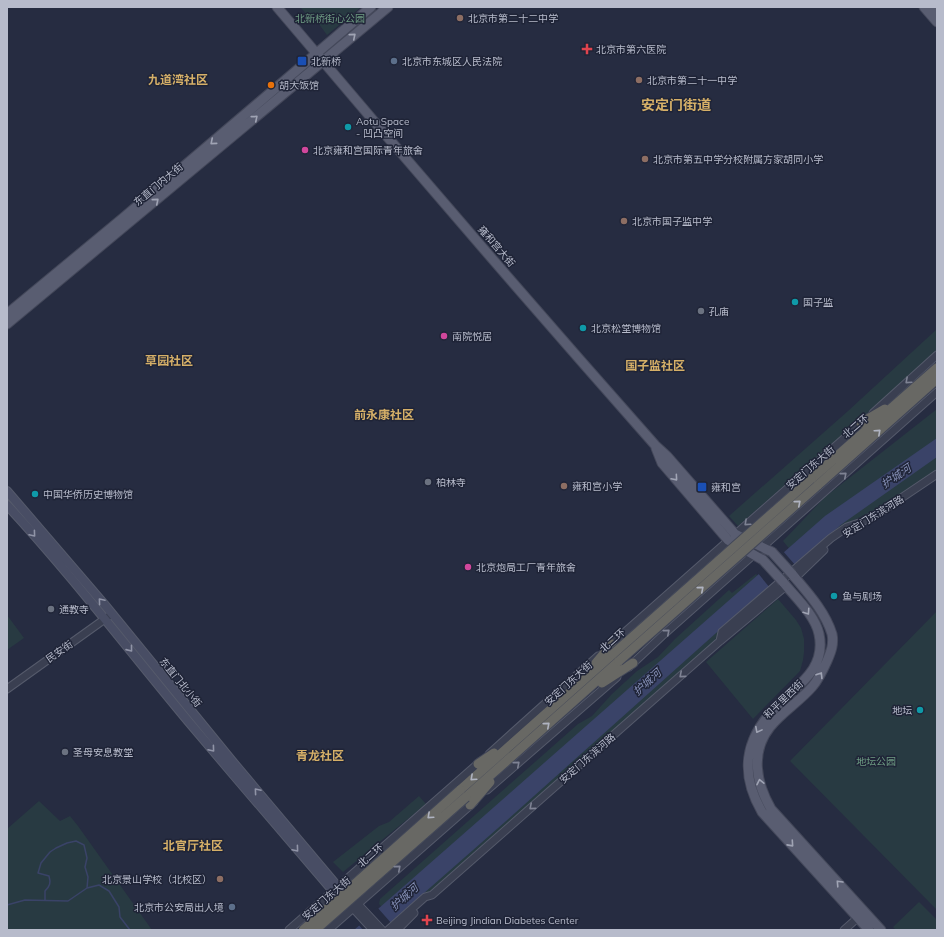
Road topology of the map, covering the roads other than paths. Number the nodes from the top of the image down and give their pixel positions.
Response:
1 (277, 7) edge
2 (371, 7) edge
3 (388, 7) edge
4 (924, 7) edge
5 (934, 7) edge
6 (937, 10) edge
7 (937, 22) edge
8 (320, 57) junction
9 (7, 314) edge
10 (7, 324) edge
11 (937, 355) edge
12 (937, 368) edge
13 (937, 379) edge
14 (937, 392) edge
15 (907, 396) junction
16 (861, 423) junction
17 (937, 474) edge
18 (798, 477) junction
19 (814, 483) junction
20 (7, 491) edge
21 (817, 499) junction
22 (7, 505) edge
23 (859, 523) junction
24 (731, 537) junction
25 (763, 547) junction
26 (754, 554) junction
27 (793, 576) junction
28 (784, 584) junction
29 (112, 613) junction
30 (105, 619) junction
31 (635, 623) junction
32 (720, 641) junction
33 (612, 644) junction
34 (653, 644) junction
35 (616, 658) junction
36 (633, 663) junction
37 (582, 682) junction
38 (7, 689) edge
39 (578, 698) junction
40 (523, 734) junction
41 (478, 764) junction
42 (465, 798) junction
43 (412, 822) junction
44 (429, 841) junction
45 (366, 862) junction
46 (384, 881) junction
47 (335, 889) junction
48 (432, 895) junction
49 (324, 899) junction
50 (356, 906) junction
51 (865, 912) junction
52 (363, 914) junction
53 (342, 918) junction
54 (857, 918) junction
55 (289, 930) edge
56 (303, 930) edge
57 (315, 930) edge
58 (328, 930) edge
59 (373, 930) edge
60 (382, 930) edge
61 (388, 930) edge
62 (397, 930) edge
63 (844, 930) edge
64 (869, 930) edge
65 (882, 930) edge

1 - 8 main road, 雍和宫大街
2 - 8 main road
8 -> 3 main road
4 - 7 main road
5 - 6 main road
8 -> 9 main road, 东直门内大街
10 -> 8 main road, 东直门内大街
8 - 24 main road, 雍和宫大街
11 -> 16 street, 安定门东大街
12 - 15 highway, 北二环
19 -> 13 highway, 北二环
21 -> 14 street
15 - 16 highway
15 - 19 highway, 北二环
16 - 18 street, 安定门东大街
17 - 23 street, 安定门东滨河路
18 - 21 street
18 -> 24 street, 安定门东大街
19 - 35 highway, 北二环, bridge
29 -> 20 main road, 东直门北小街
25 -> 21 street
22 -> 30 main road, 东直门北小街
23 - 27 street, 安定门东滨河路
23 - 32 street
24 - 25 main road, 和平里西街
24 - 26 main road, 和平里西街
24 - 31 street, 安定门东大街
25 - 26 street
25 - 27 main road, 和平里西街, bridge
26 - 28 main road, 和平里西街, bridge
34 -> 26 street
51 -> 27 main road, 和平里西街
28 - 32 street, 安定门东滨河路
28 -> 54 main road, 和平里西街
29 - 30 street, 民安街
47 -> 29 main road, 东直门北小街
30 - 38 street, 民安街
30 -> 47 main road, 东直门北小街
31 - 33 street, 安定门东大街
31 - 34 street
32 -> 48 street, 安定门东滨河路
33 - 37 highway
33 - 41 street, 安定门东大街
34 - 36 street
35 - 37 highway, 北二环
35 - 39 highway, 北二环
36 - 39 highway
42 -> 36 street
37 - 40 highway, 北二环
42 -> 39 highway, 北二环
40 - 41 highway
40 -> 42 highway, 北二环
41 - 43 street, 安定门东大街
42 - 44 street
42 -> 56 highway, 北二环, bridge
42 - 57 highway, 北二环, bridge
43 - 44 street
43 - 45 street, 安定门东大街
46 -> 44 street
45 - 46 street
45 - 47 street, 安定门东大街
46 - 50 street
47 - 49 street, 安定门东大街
47 - 50 street
48 - 61 street, 安定门东滨河路
48 - 62 street
49 - 53 street
49 - 55 street, 安定门东大街
50 - 52 street
50 - 53 street
51 - 54 street
51 - 65 main road, 和平里西街
52 - 59 street
52 - 60 street
53 - 58 street
54 - 63 street
54 - 64 main road, 和平里西街

